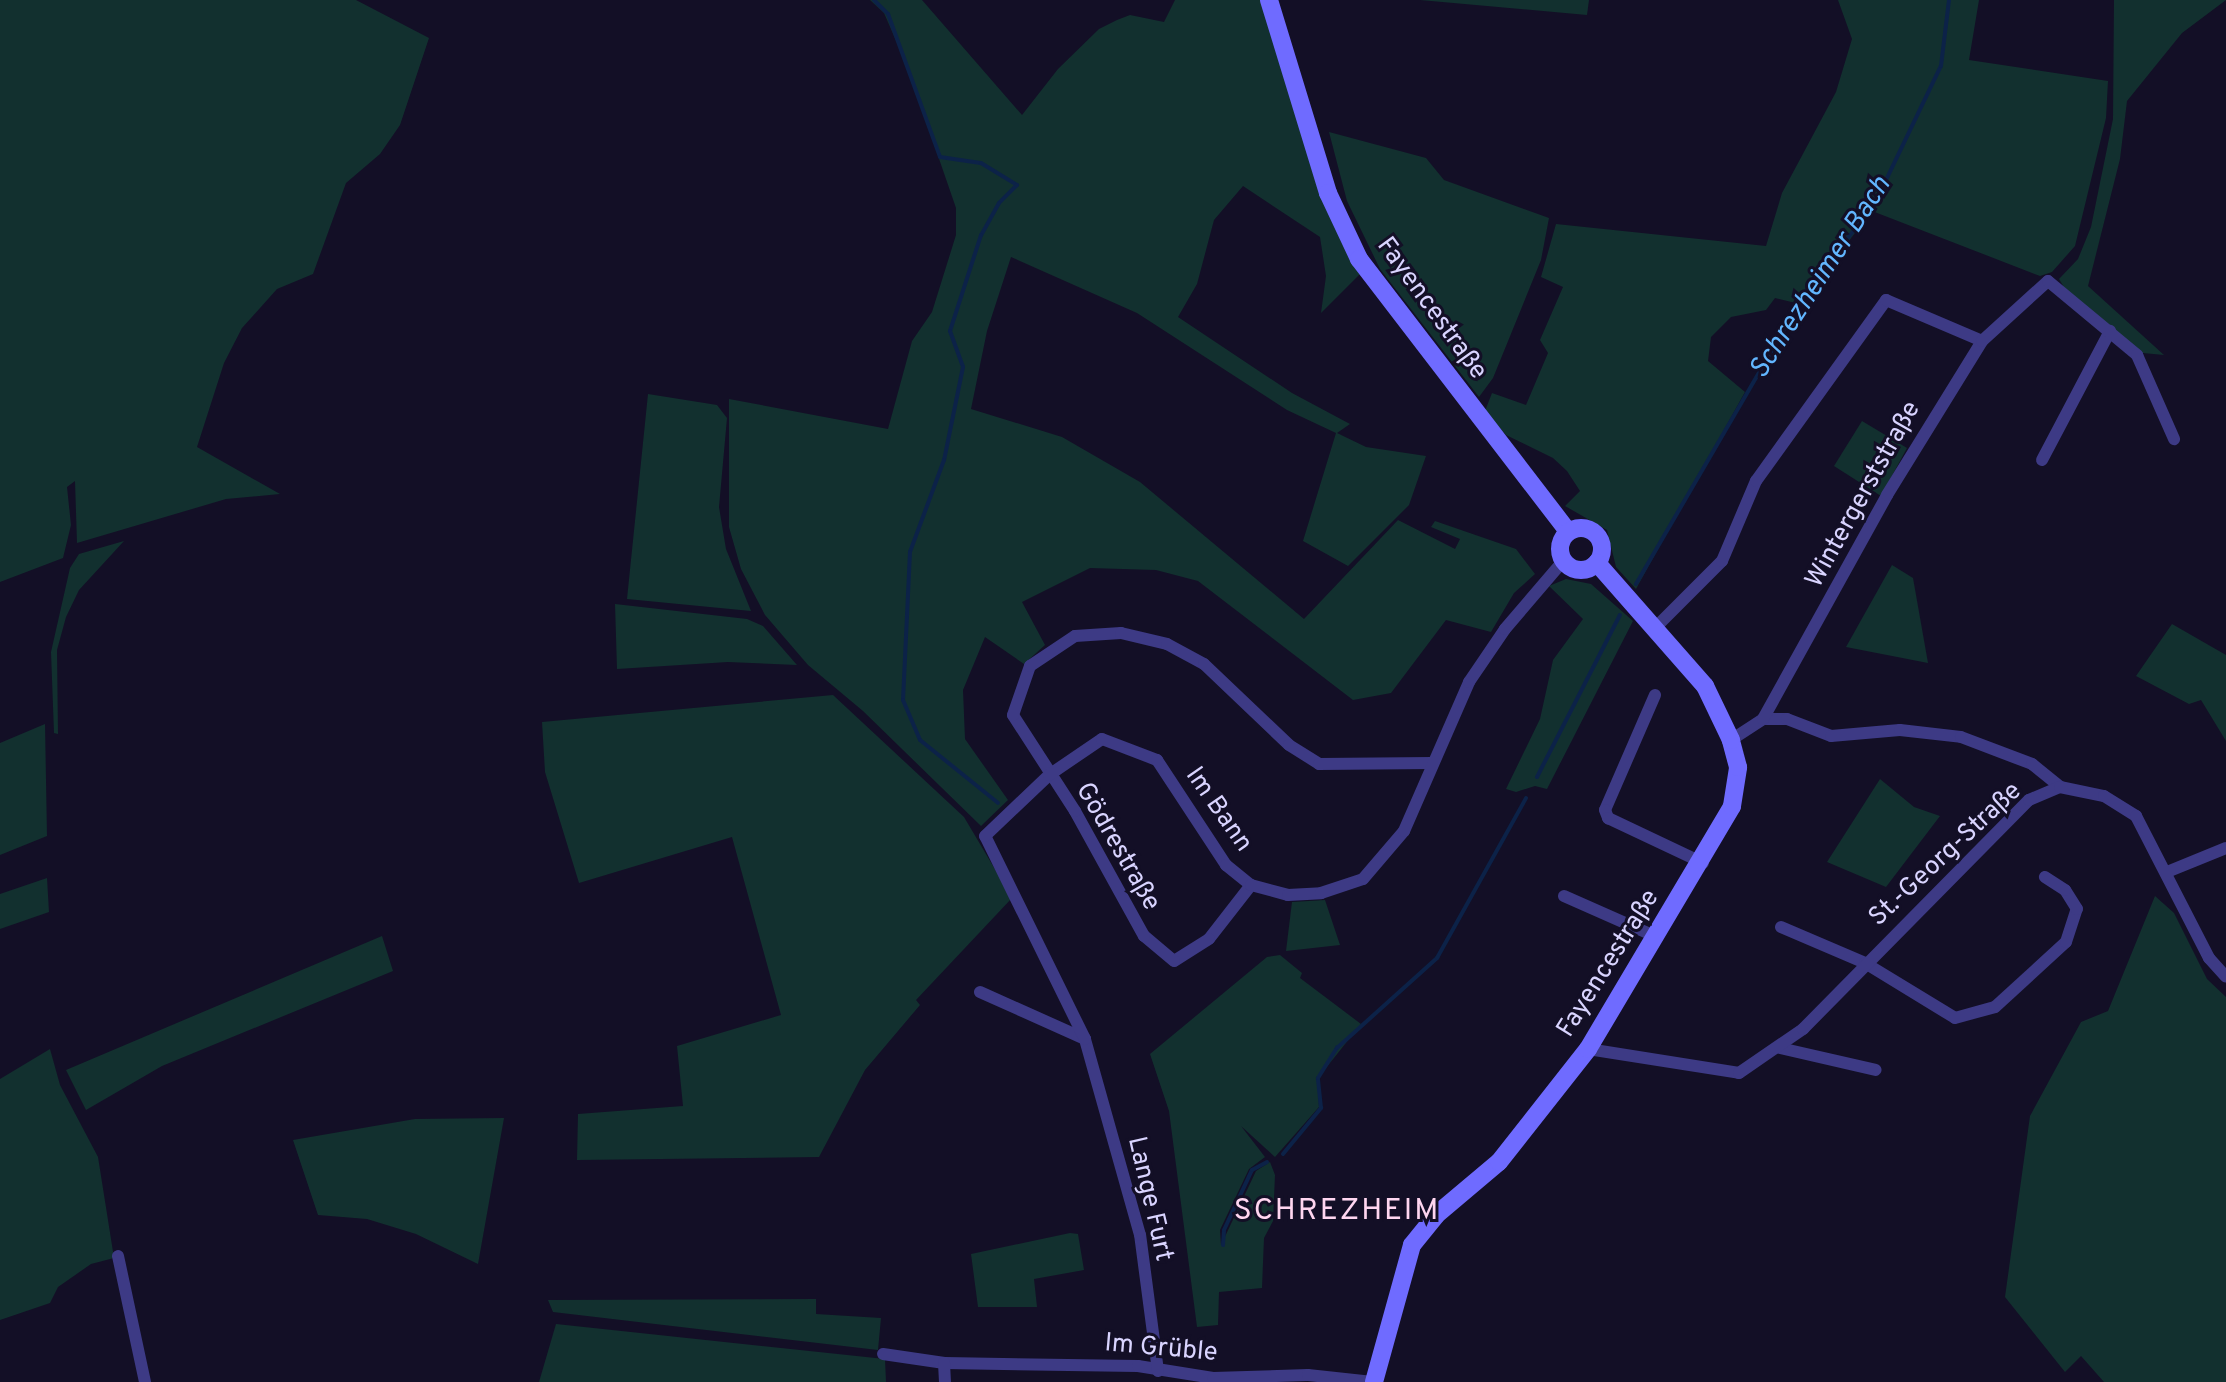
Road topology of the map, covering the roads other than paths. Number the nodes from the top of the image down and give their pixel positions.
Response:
1 (1269, 0) edge
2 (2110, 331) junction
3 (1982, 341) junction
4 (2174, 439) dead end
5 (2042, 460) dead end
6 (1568, 531) junction
7 (1563, 561) junction
8 (1597, 563) junction
9 (1655, 628) junction
10 (1655, 695) dead end
11 (1763, 719) junction
12 (1731, 740) junction
13 (1432, 763) junction
14 (1049, 775) junction
15 (2060, 787) junction
16 (985, 836) joint
17 (2226, 848) edge
18 (1703, 863) junction
19 (2167, 872) junction
20 (2045, 877) dead end
21 (1251, 885) junction
22 (1564, 896) dead end
23 (1781, 927) dead end
24 (1657, 937) junction
25 (1865, 963) junction
26 (2226, 977) edge
27 (980, 992) dead end
28 (1085, 1039) junction
29 (1780, 1048) junction
30 (1588, 1049) junction
31 (1876, 1070) dead end
32 (118, 1256) dead end
33 (883, 1354) dead end
34 (944, 1363) junction
35 (1158, 1371) junction
36 (145, 1382) edge
37 (945, 1382) edge
38 (1374, 1382) edge

1 - 6 street, Fayencestraße
2 - 3 street, Wintergerststraße
2 - 4 street
2 - 5 street
3 - 9 street
3 - 11 street, Wintergerststraße
6 - 7 street
6 - 8 street, Fayencestraße
7 - 8 street
7 - 13 street, Im Bann
8 - 9 street, Fayencestraße
9 - 12 street, Fayencestraße
10 - 18 street
11 - 12 street, Wintergerststraße
11 - 15 street
12 - 18 street, Fayencestraße
13 - 14 street
13 - 21 street, Im Bann
14 - 16 street, Im Bann
14 - 21 street, Im Bann
14 - 21 street, Gödrestraße
15 - 19 street, St.-Georg-Straße
15 - 25 street, St.-Georg-Straße
16 - 28 street, Lange Furt
17 - 19 street
18 - 24 street, Fayencestraße
19 - 26 street, St.-Georg-Straße
20 - 25 street
22 - 24 street
23 - 25 street
24 - 30 street, Fayencestraße
25 - 29 street, St.-Georg-Straße
27 - 28 street
28 - 35 street, Lange Furt
29 - 30 street, St.-Georg-Straße
29 - 31 street
30 - 38 street, Fayencestraße
32 - 36 street
33 - 34 street, Im Grüble
34 - 35 street, Im Grüble
34 - 37 street
35 - 38 street, Im Grüble

